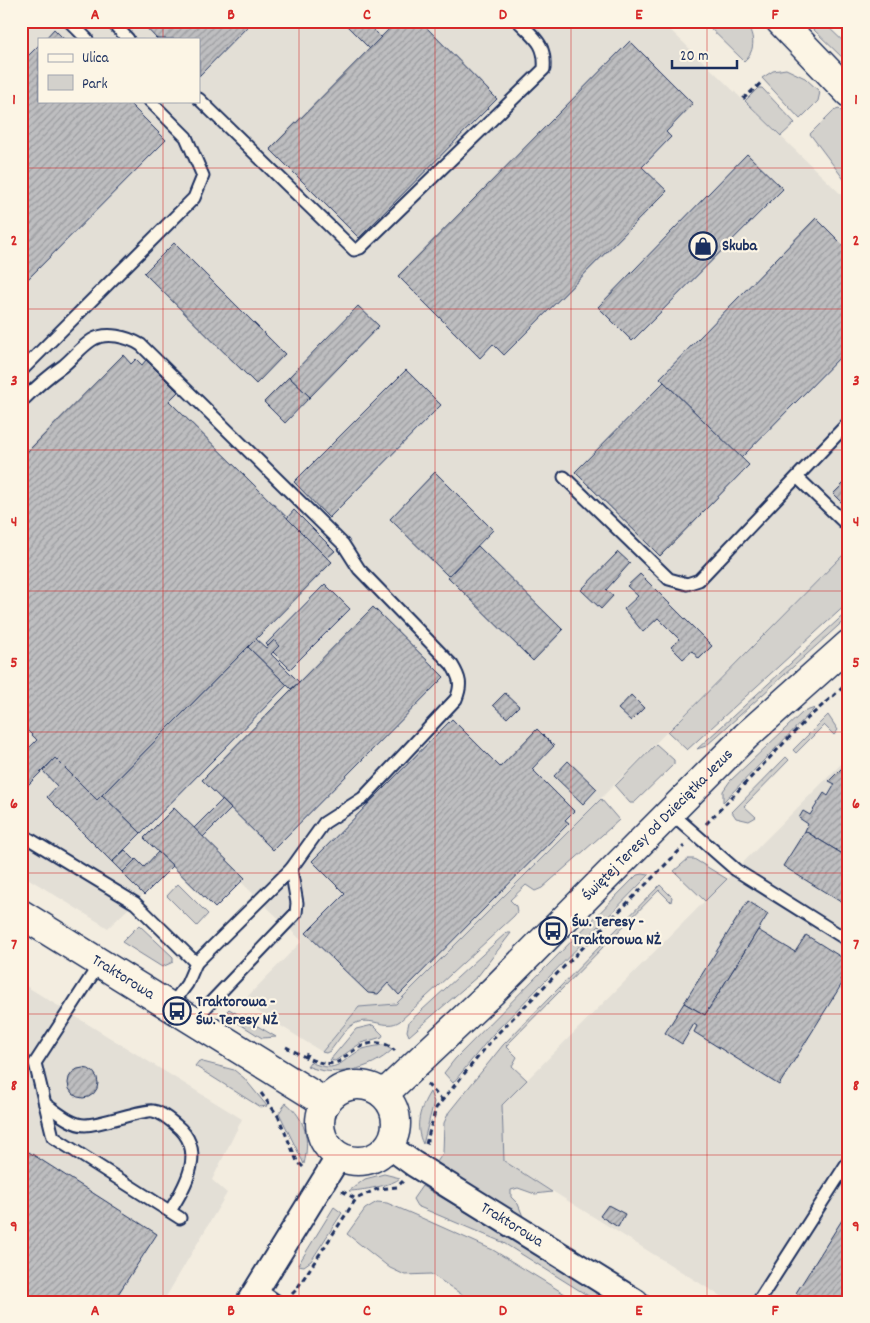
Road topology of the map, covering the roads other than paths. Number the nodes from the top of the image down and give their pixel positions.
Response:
1 (69, 21) edge
2 (111, 21) edge
3 (518, 21) edge
4 (780, 21) edge
5 (86, 38) edge
6 (127, 38) edge
7 (849, 93) edge
8 (200, 100) edge
9 (151, 102) edge
10 (21, 371) edge
11 (21, 402) edge
12 (849, 422) edge
13 (564, 477) dead end
14 (798, 478) junction
15 (849, 527) edge
16 (849, 644) edge
17 (670, 812) junction
18 (21, 834) edge
19 (291, 869) junction
20 (21, 914) edge
21 (849, 941) edge
22 (100, 963) junction
23 (196, 963) junction
24 (170, 1007) junction
25 (193, 1021) junction
26 (384, 1094) junction
27 (326, 1103) junction
28 (45, 1104) junction
29 (389, 1146) junction
30 (339, 1156) junction
31 (849, 1160) edge
32 (254, 1295) edge
33 (622, 1298) edge
34 (278, 1302) edge
35 (758, 1302) edge

1 - 5 lane
2 - 6 lane
3 - 8 lane
4 - 7 street
9 - 10 lane
11 - 19 lane
12 - 14 lane
13 - 14 lane
14 - 15 lane
16 - 17 street, Świętej Teresy od Dzieciątka Jezus
17 - 21 lane
17 - 26 street, Świętej Teresy od Dzieciątka Jezus
18 - 23 lane
19 - 23 lane
19 - 25 lane
20 - 22 street, Traktorowa
22 - 24 street, Traktorowa
22 - 28 lane
23 - 24 lane
24 - 25 street, Traktorowa
25 - 27 street, Traktorowa
26 - 27 street
26 - 29 street
27 - 30 street
28 - 28 lane
29 - 30 street
29 - 33 street, Traktorowa
30 - 32 street
31 - 35 lane
32 - 34 lane

